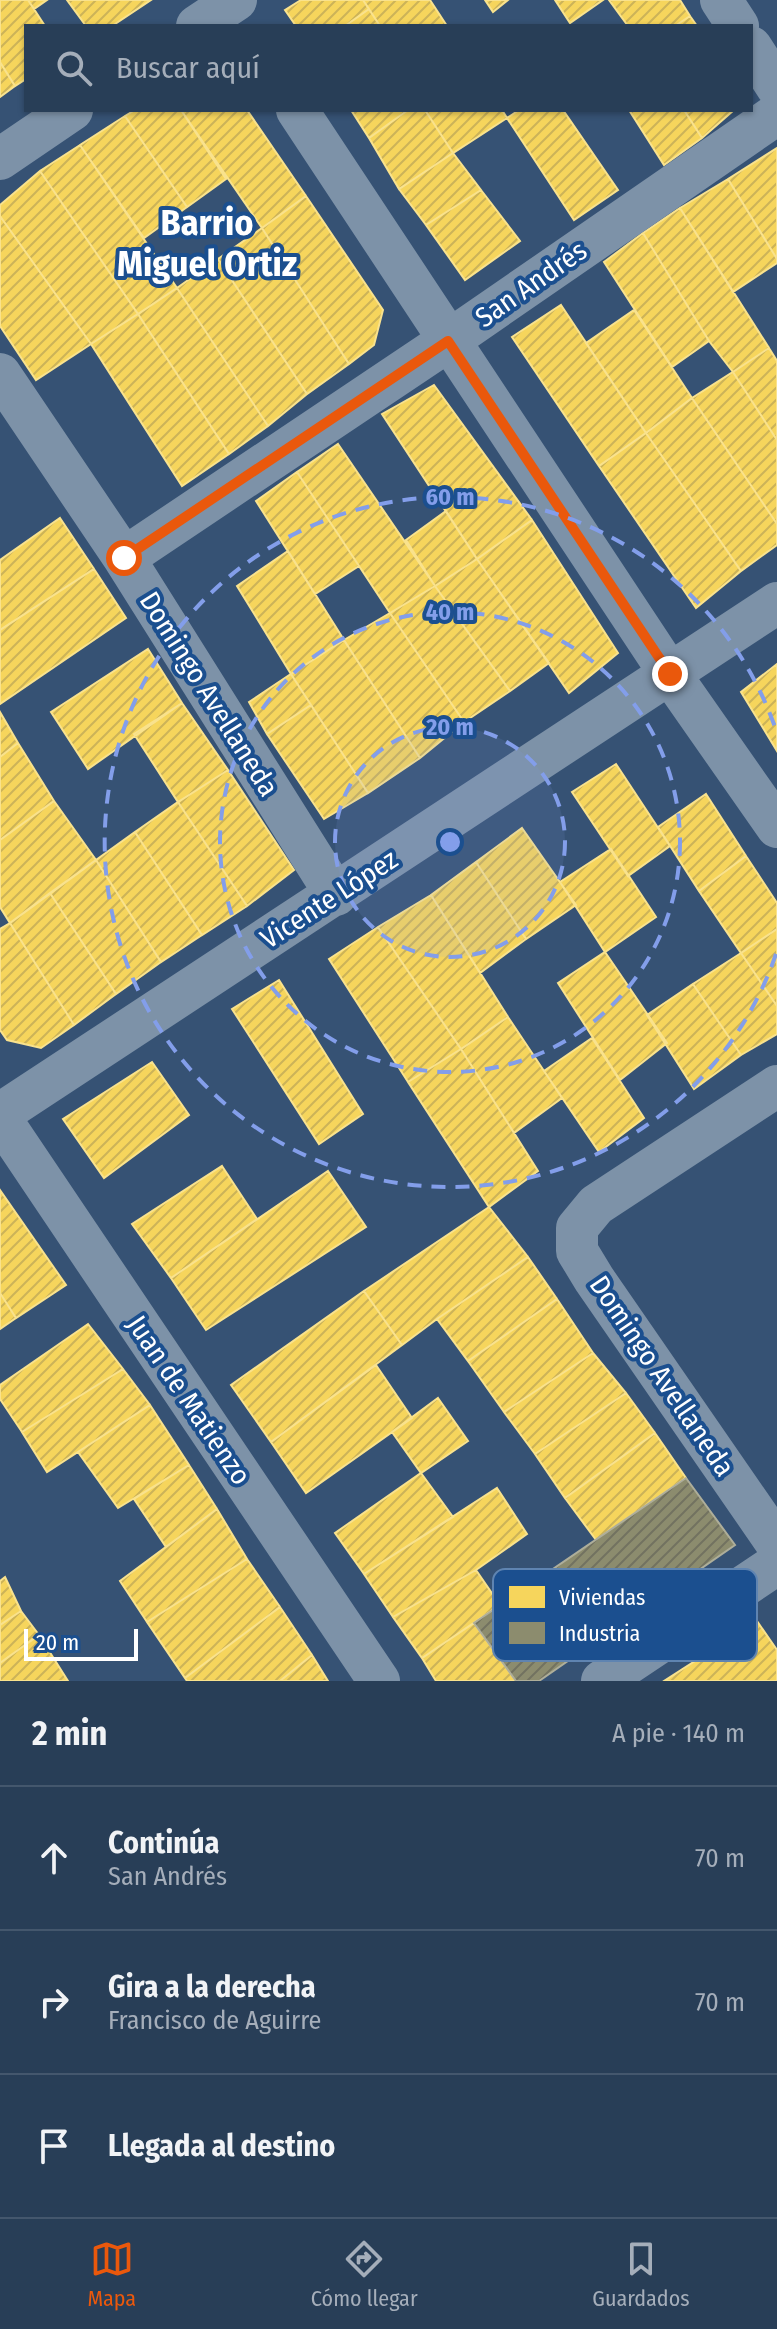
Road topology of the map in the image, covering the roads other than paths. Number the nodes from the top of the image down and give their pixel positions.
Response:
1 (721, 0) edge
2 (737, 24) edge
3 (753, 50) edge
4 (777, 87) edge
5 (69, 112) edge
6 (298, 112) edge
7 (777, 114) edge
8 (0, 159) edge
9 (448, 341) junction
10 (0, 374) edge
11 (124, 558) junction
12 (777, 603) edge
13 (670, 674) junction
14 (777, 827) edge
15 (336, 895) junction
16 (777, 1086) edge
17 (0, 1116) edge
18 (777, 1544) edge
19 (777, 1564) edge
20 (757, 1577) edge
21 (632, 1661) edge
22 (379, 1681) edge
23 (602, 1681) edge

1 - 2 street
3 - 4 street
5 - 8 street
6 - 9 street
7 - 9 street, San Andrés
9 - 11 street, San Andrés
9 - 13 street
10 - 11 street, Domingo Avellaneda
11 - 15 street, Domingo Avellaneda
12 - 13 street, Vicente López
13 - 14 street
13 - 15 street, Vicente López
15 - 17 street, Vicente López
16 - 18 street, Domingo Avellaneda
17 - 22 street, Juan de Matienzo
19 - 20 street
21 - 23 street

